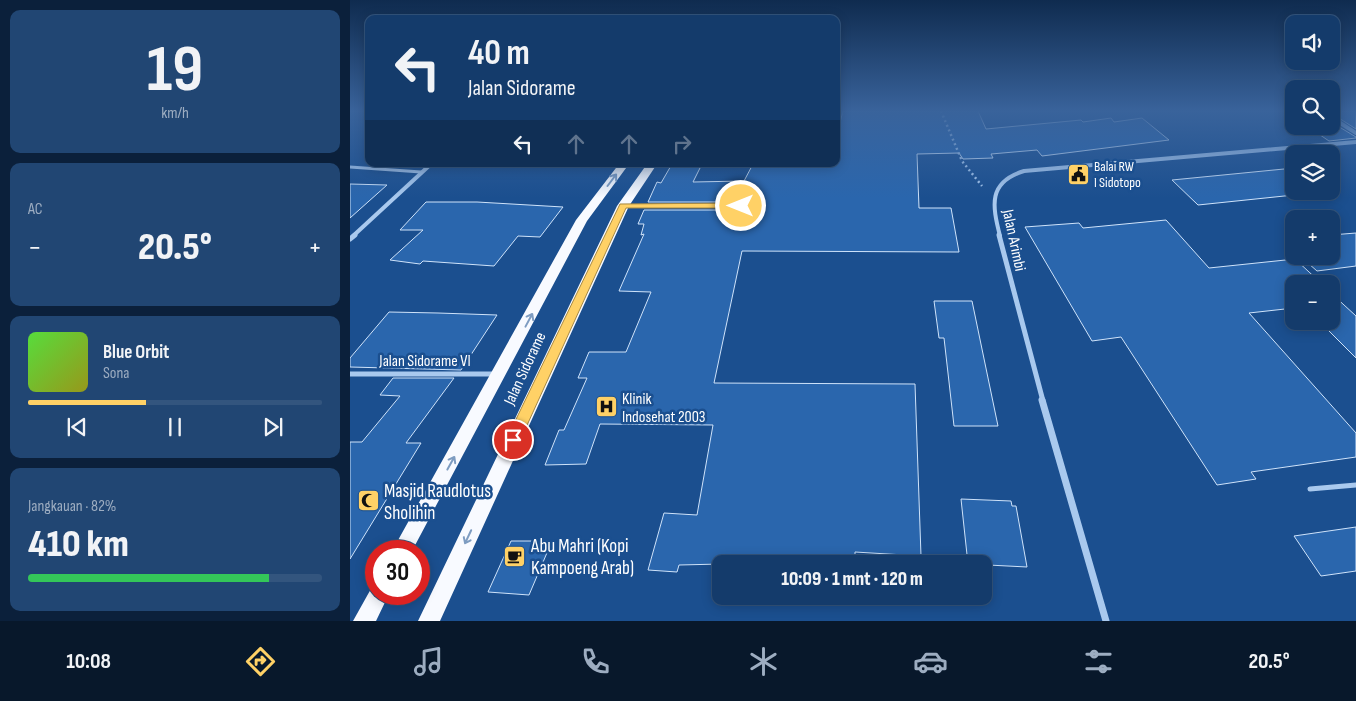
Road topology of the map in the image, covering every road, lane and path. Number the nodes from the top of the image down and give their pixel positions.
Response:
1 (951, 140) edge
2 (1356, 142) edge
3 (350, 167) edge
4 (427, 167) edge
5 (622, 167) edge
6 (650, 167) edge
7 (421, 172) junction
8 (970, 175) dead end
9 (623, 206) junction
10 (741, 206) dead end
11 (350, 239) edge
12 (350, 374) edge
13 (500, 374) junction
14 (1356, 485) edge
15 (1310, 489) dead end
16 (408, 540) edge
17 (373, 605) edge
18 (364, 621) edge
19 (429, 621) edge
20 (1106, 621) edge

1 - 8 path
2 - 20 street, Jalan Arimbi
3 - 7 lane
4 - 7 street
13 -> 5 highway, Jalan Sidorame
6 - 9 highway, Jalan Sidorame
7 - 11 street
9 - 10 street
9 -> 19 highway, Jalan Sidorame
12 - 13 street, Jalan Sidorame VI
16 -> 13 highway, Jalan Sidorame
14 - 15 lane
17 - 18 highway

